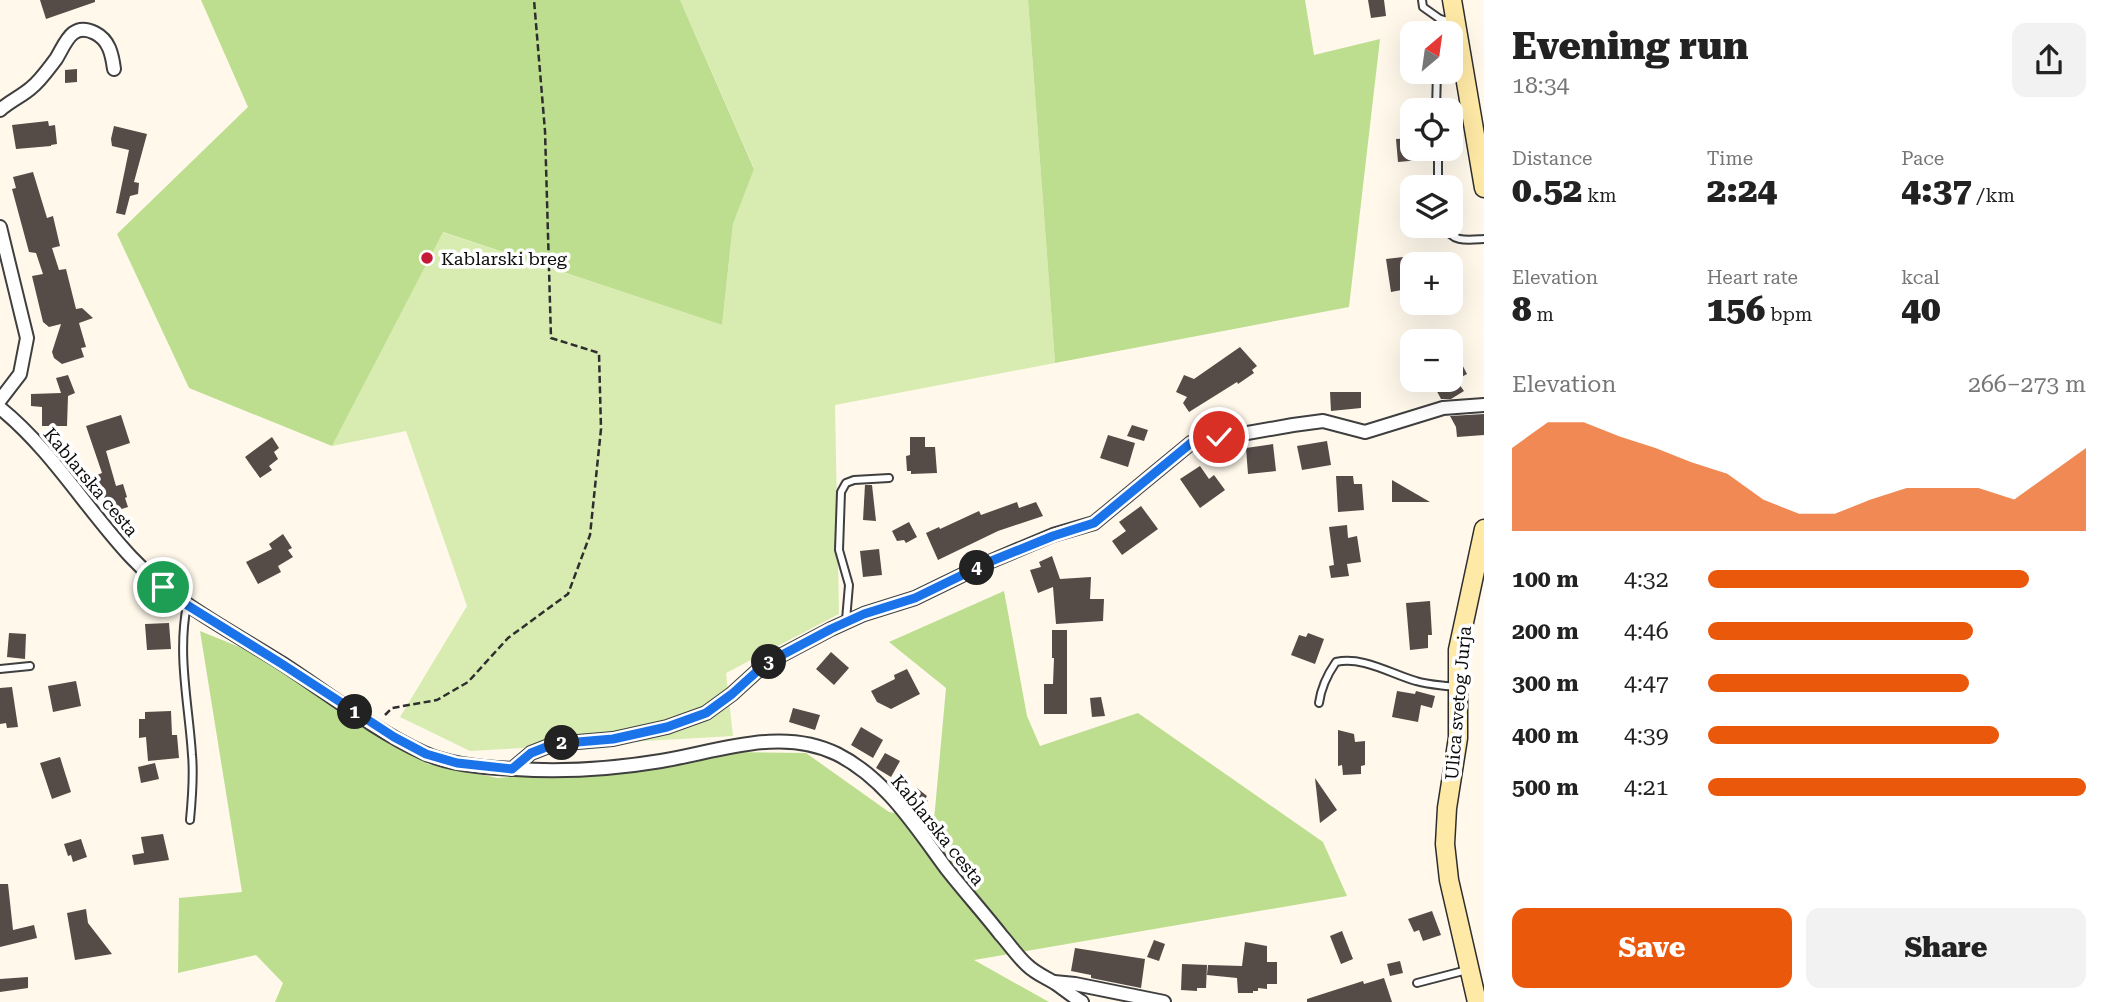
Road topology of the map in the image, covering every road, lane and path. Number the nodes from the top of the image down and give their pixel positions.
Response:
1 (534, 0) edge
2 (1422, 0) edge
3 (1452, 0) edge
4 (1448, 21) joint
5 (114, 69) dead end
6 (1463, 75) edge
7 (0, 110) edge
8 (1480, 137) edge
9 (1484, 188) edge
10 (0, 227) edge
11 (1455, 238) edge
12 (1484, 239) edge
13 (0, 400) edge
14 (1484, 405) edge
15 (0, 408) edge
16 (889, 478) dead end
17 (1484, 529) edge
18 (187, 605) junction
19 (846, 622) junction
20 (30, 666) dead end
21 (0, 669) edge
22 (1457, 687) junction
23 (1319, 703) dead end
24 (376, 726) junction
25 (512, 769) junction
26 (190, 820) dead end
27 (1469, 969) junction
28 (1054, 982) junction
29 (1417, 984) dead end
30 (1144, 1000) edge
31 (1082, 1002) edge
32 (1164, 1002) edge
33 (1476, 1002) edge

1 - 24 path
2 - 4 lane
3 - 4 main road
5 - 7 street
6 - 8 main road
8 - 9 main road
10 - 13 street
11 - 12 lane
14 - 19 street
15 - 18 street, Kablarska cesta
16 - 19 lane
17 - 22 main road, Ulica svetog Jurja
18 - 24 street, Kablarska cesta
18 - 26 lane
19 - 25 street
20 - 21 lane
22 - 23 lane
22 - 27 main road, Ulica svetog Jurja
24 - 25 street, Kablarska cesta
25 - 28 street, Kablarska cesta
27 - 29 lane
27 - 33 main road, Ulica svetog Jurja
28 - 30 street, Kablarska cesta
28 - 31 street, Kablarska cesta
30 - 32 street, Kablarska cesta

